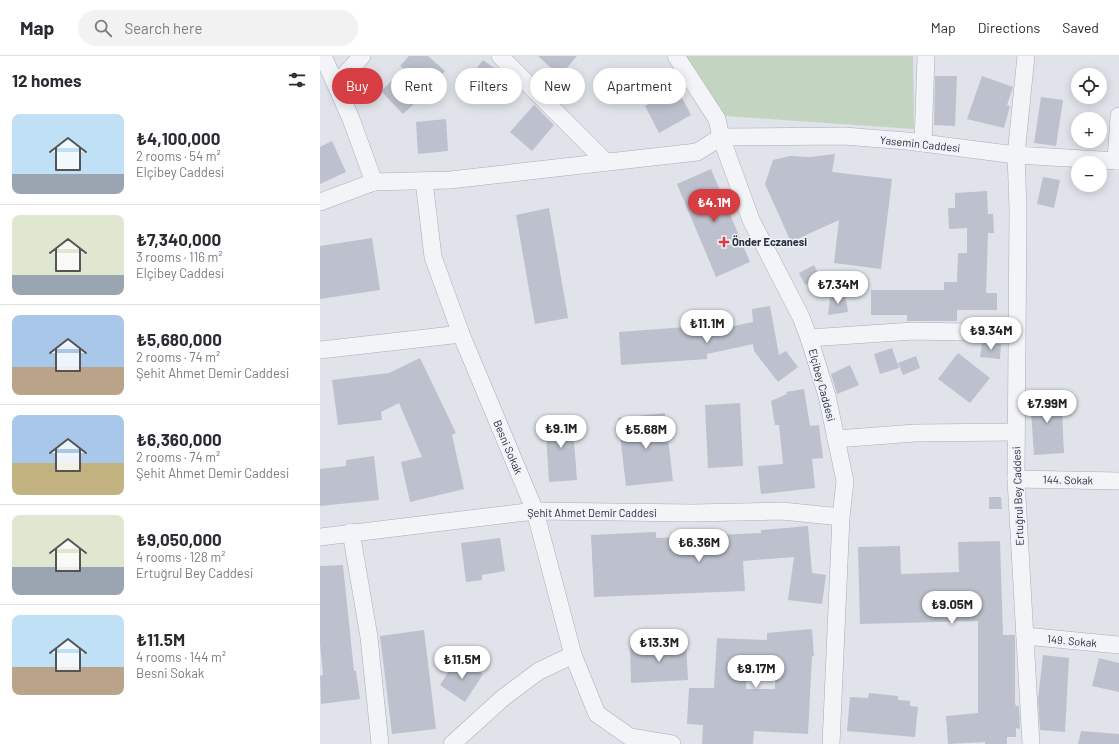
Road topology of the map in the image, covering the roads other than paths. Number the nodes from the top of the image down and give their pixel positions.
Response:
1 (323, 56) edge
2 (362, 56) edge
3 (676, 56) edge
4 (926, 56) edge
5 (1026, 56) edge
6 (507, 58) edge
7 (351, 68) edge
8 (332, 75) edge
9 (345, 104) edge
10 (1119, 116) edge
11 (721, 137) junction
12 (923, 143) junction
13 (1016, 155) junction
14 (1118, 161) edge
15 (606, 162) junction
16 (424, 181) junction
17 (374, 182) junction
18 (320, 202) edge
19 (1016, 333) junction
20 (461, 334) junction
21 (809, 338) junction
22 (320, 350) edge
23 (1016, 432) junction
24 (836, 439) junction
25 (1016, 479) junction
26 (1119, 481) edge
27 (535, 511) junction
28 (841, 517) junction
29 (351, 532) junction
30 (320, 537) edge
31 (1025, 636) junction
32 (1119, 645) edge
33 (573, 655) junction
34 (648, 743) edge
35 (380, 744) edge
36 (452, 744) edge
37 (672, 744) edge
38 (831, 744) edge
39 (1031, 744) edge

1 - 8 street
2 - 7 street
3 - 11 street, Elçibey Caddesi
4 - 12 street
5 - 13 street, Ertuğrul Bey Caddesi
6 - 15 street
9 - 17 street
10 - 14 street
11 - 12 street, Yasemin Caddesi
11 - 15 street
11 - 21 street, Elçibey Caddesi
12 - 13 street, Yasemin Caddesi
13 - 14 street, Yasemin Caddesi
13 - 19 street, Ertuğrul Bey Caddesi
15 - 16 street
16 - 17 street
16 - 20 street, Besni Sokak
17 - 18 street
19 - 21 street
19 - 23 street, Ertuğrul Bey Caddesi
20 - 22 street
20 - 27 street, Besni Sokak
21 - 24 street, Elçibey Caddesi
23 - 24 street
23 - 25 street, Ertuğrul Bey Caddesi
24 - 28 street, Elçibey Caddesi
25 - 26 street, 144. Sokak
25 - 31 street, Ertuğrul Bey Caddesi
27 - 28 street, Şehit Ahmet Demir Caddesi
27 - 29 street, Şehit Ahmet Demir Caddesi
27 - 33 street, Besni Sokak
28 - 38 street, Elçibey Caddesi
29 - 30 street, Şehit Ahmet Demir Caddesi
29 - 35 street
31 - 32 street, 149. Sokak
31 - 39 street, Ertuğrul Bey Caddesi
33 - 34 street, Besni Sokak
33 - 36 street
34 - 37 street

